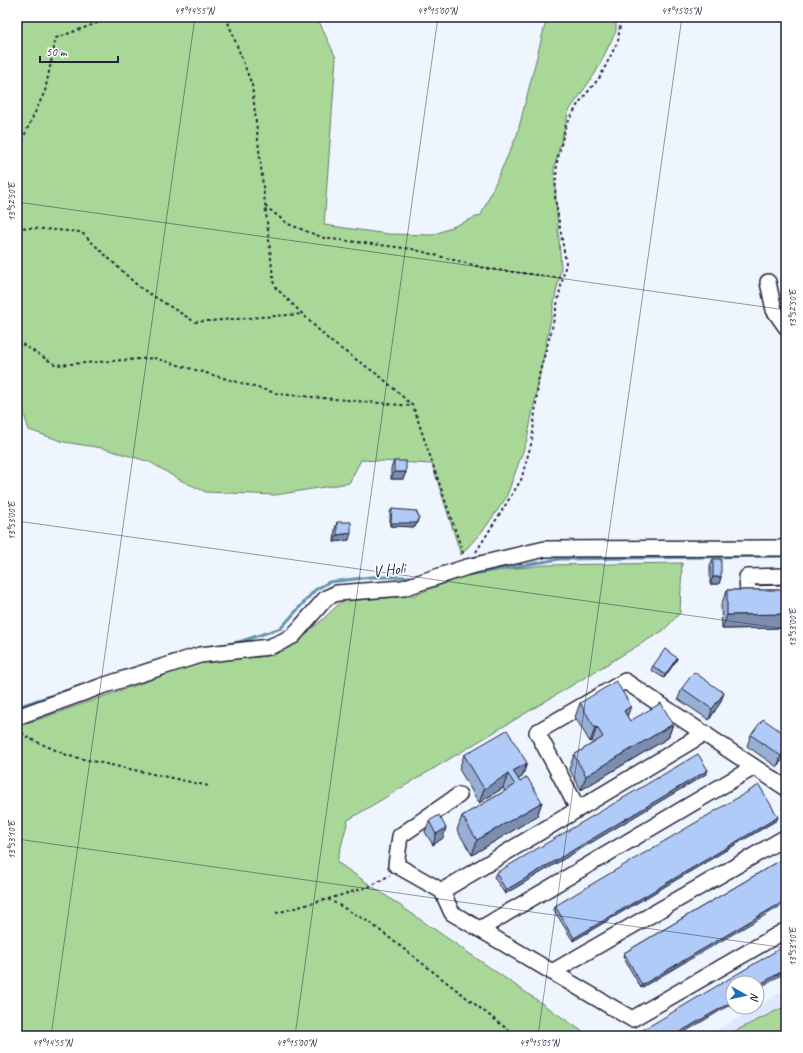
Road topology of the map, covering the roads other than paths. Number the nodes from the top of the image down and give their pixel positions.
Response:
1 (768, 282) dead end
2 (786, 327) edge
3 (786, 548) edge
4 (786, 576) edge
5 (786, 593) edge
6 (17, 717) edge
7 (705, 733) junction
8 (754, 767) junction
9 (786, 788) edge
10 (459, 795) dead end
11 (578, 809) junction
12 (786, 837) edge
13 (442, 891) junction
14 (480, 929) junction
15 (786, 930) edge
16 (552, 972) junction

1 - 2 street
3 - 6 street, V Holi
4 - 5 street
7 - 8 street
7 - 11 street
7 - 11 street
8 - 9 street
8 - 14 street
10 - 13 street
11 - 13 street
12 - 16 street
13 - 14 street
14 - 16 street
15 - 16 street

